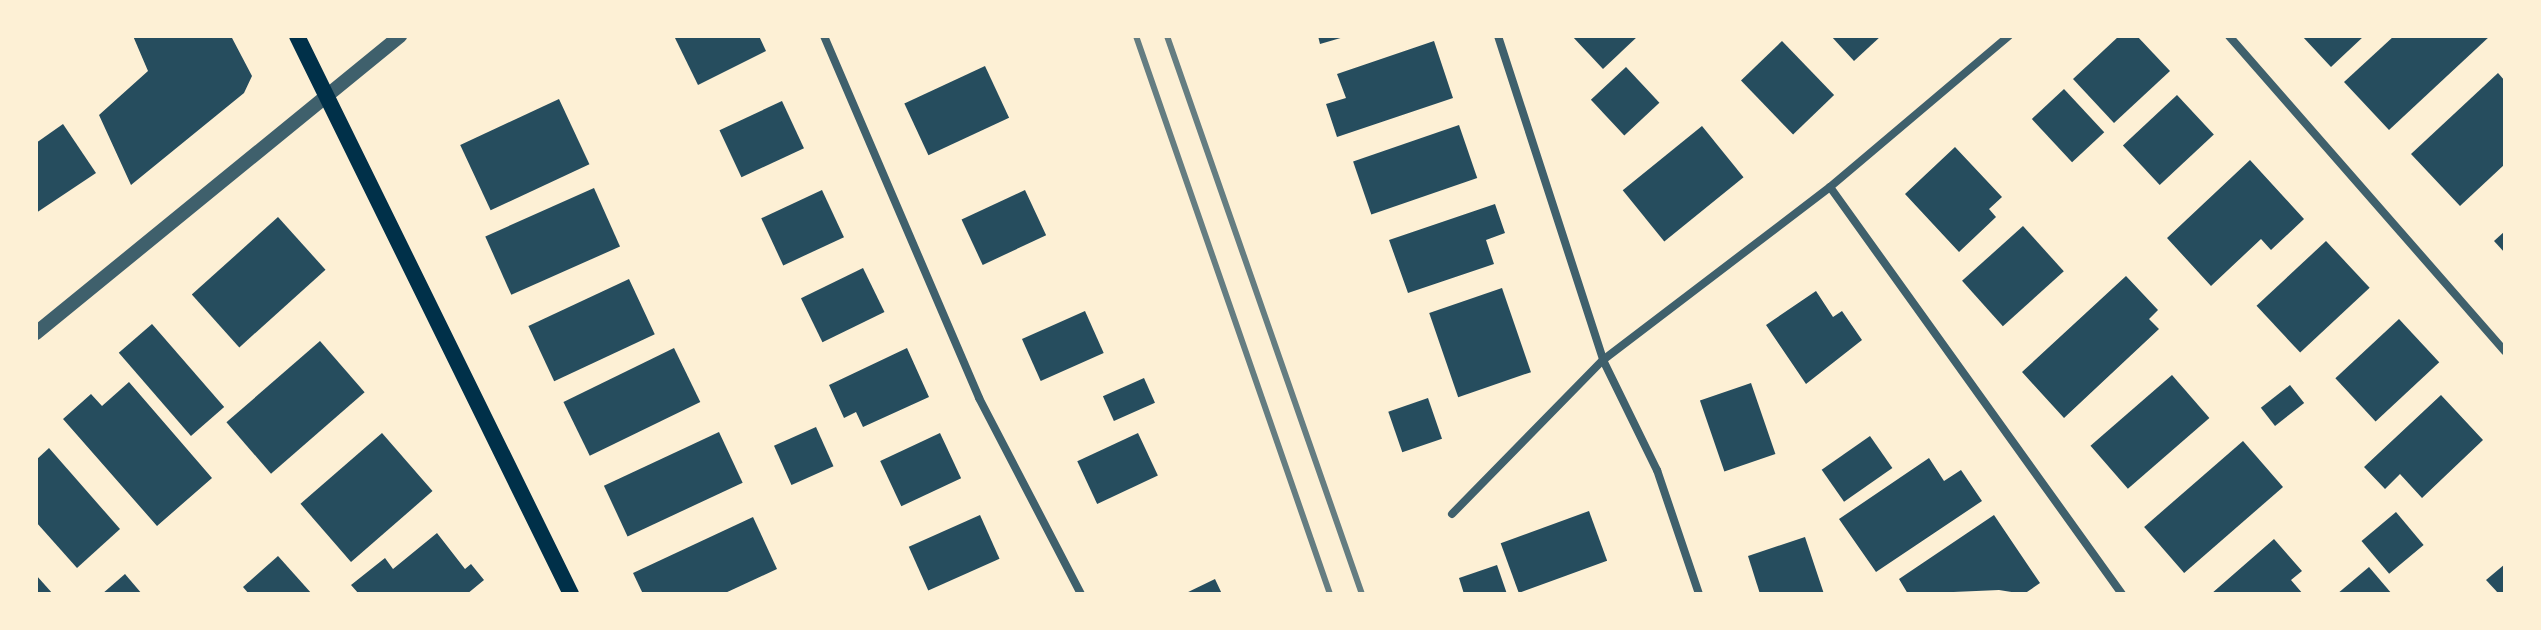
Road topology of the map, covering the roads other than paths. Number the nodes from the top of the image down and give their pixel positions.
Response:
1 (297, 36) edge
2 (400, 36) edge
3 (824, 36) edge
4 (1498, 36) edge
5 (2009, 36) edge
6 (2229, 36) edge
7 (326, 99) junction
8 (1830, 187) junction
9 (36, 333) edge
10 (2505, 351) edge
11 (1603, 360) junction
12 (1452, 514) dead end
13 (564, 591) edge
14 (1081, 594) edge
15 (1699, 594) edge
16 (2122, 594) edge

1 - 7 main road
2 - 7 street
3 - 14 street
4 - 11 street
5 - 8 street
6 - 10 street
7 - 9 street
7 - 13 main road
8 - 11 street
8 - 16 street
11 - 12 street
11 - 15 street

